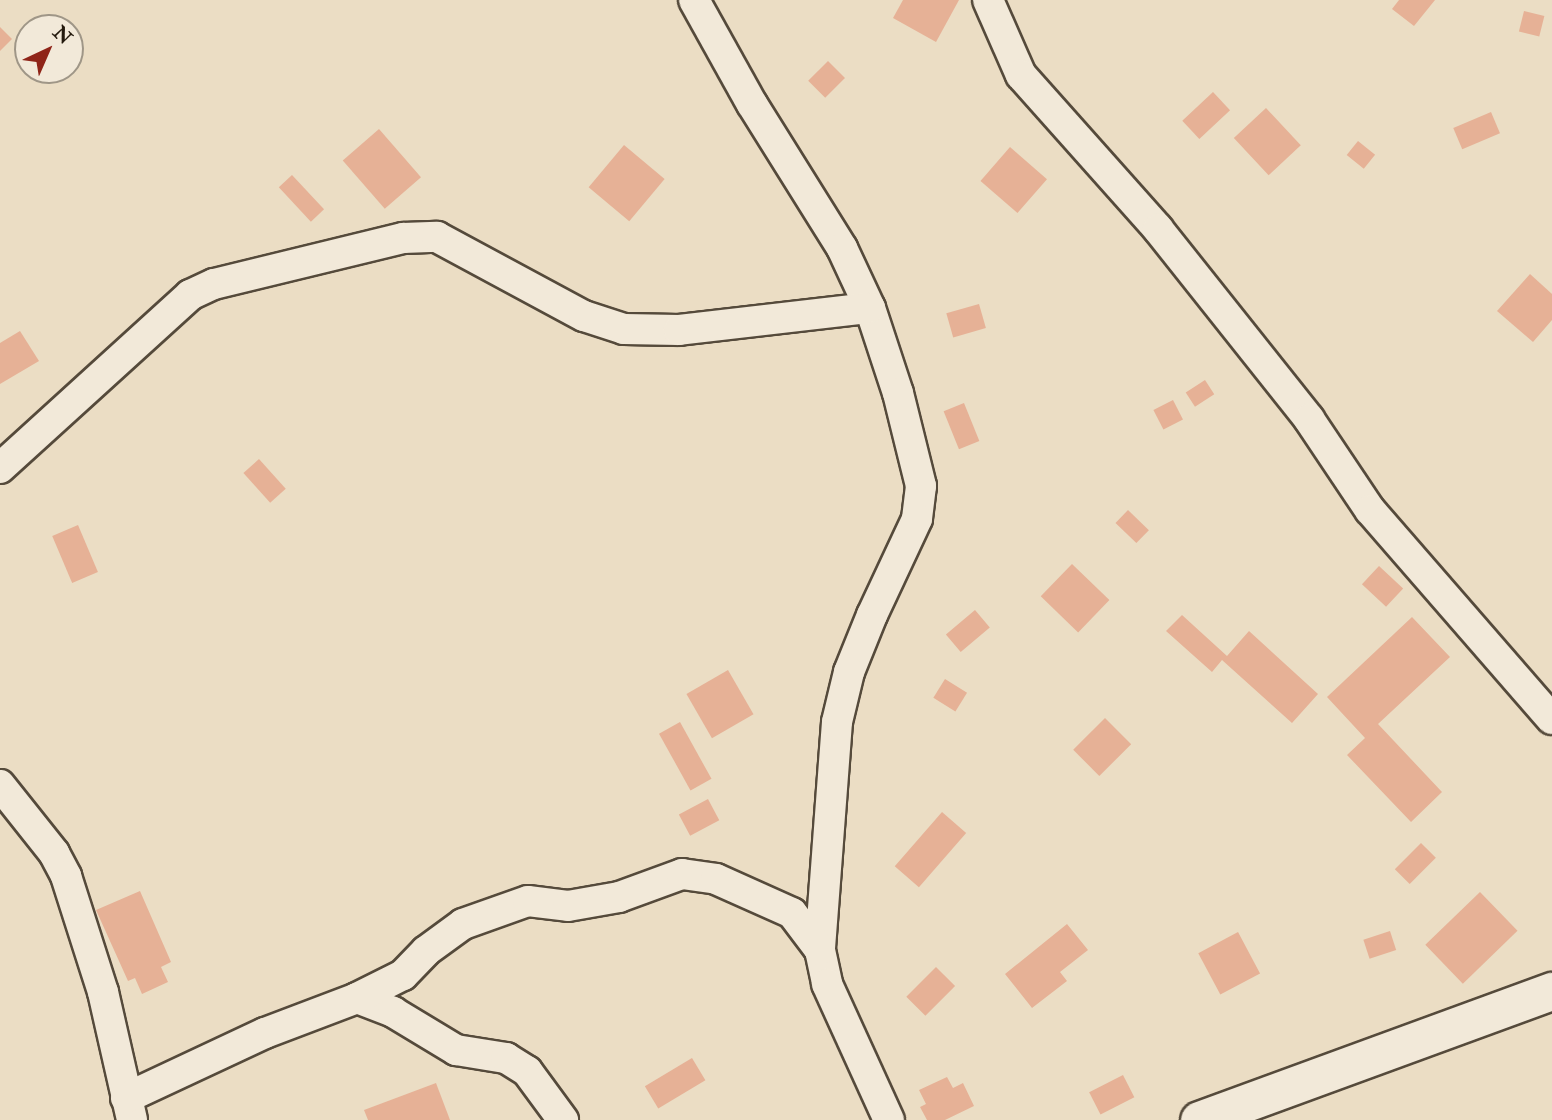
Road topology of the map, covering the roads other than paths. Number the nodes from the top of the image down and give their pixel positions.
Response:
1 (694, 0) edge
2 (988, 0) edge
3 (870, 308) junction
4 (0, 468) edge
5 (1552, 719) edge
6 (0, 786) edge
7 (820, 950) junction
8 (1552, 991) edge
9 (357, 998) junction
10 (129, 1109) edge
11 (563, 1120) edge
12 (889, 1120) edge
13 (1199, 1120) edge

1 - 3 street
2 - 5 street
3 - 4 street
3 - 7 street
6 - 10 street
7 - 9 street
7 - 12 street
8 - 13 street
9 - 10 street
9 - 11 street

